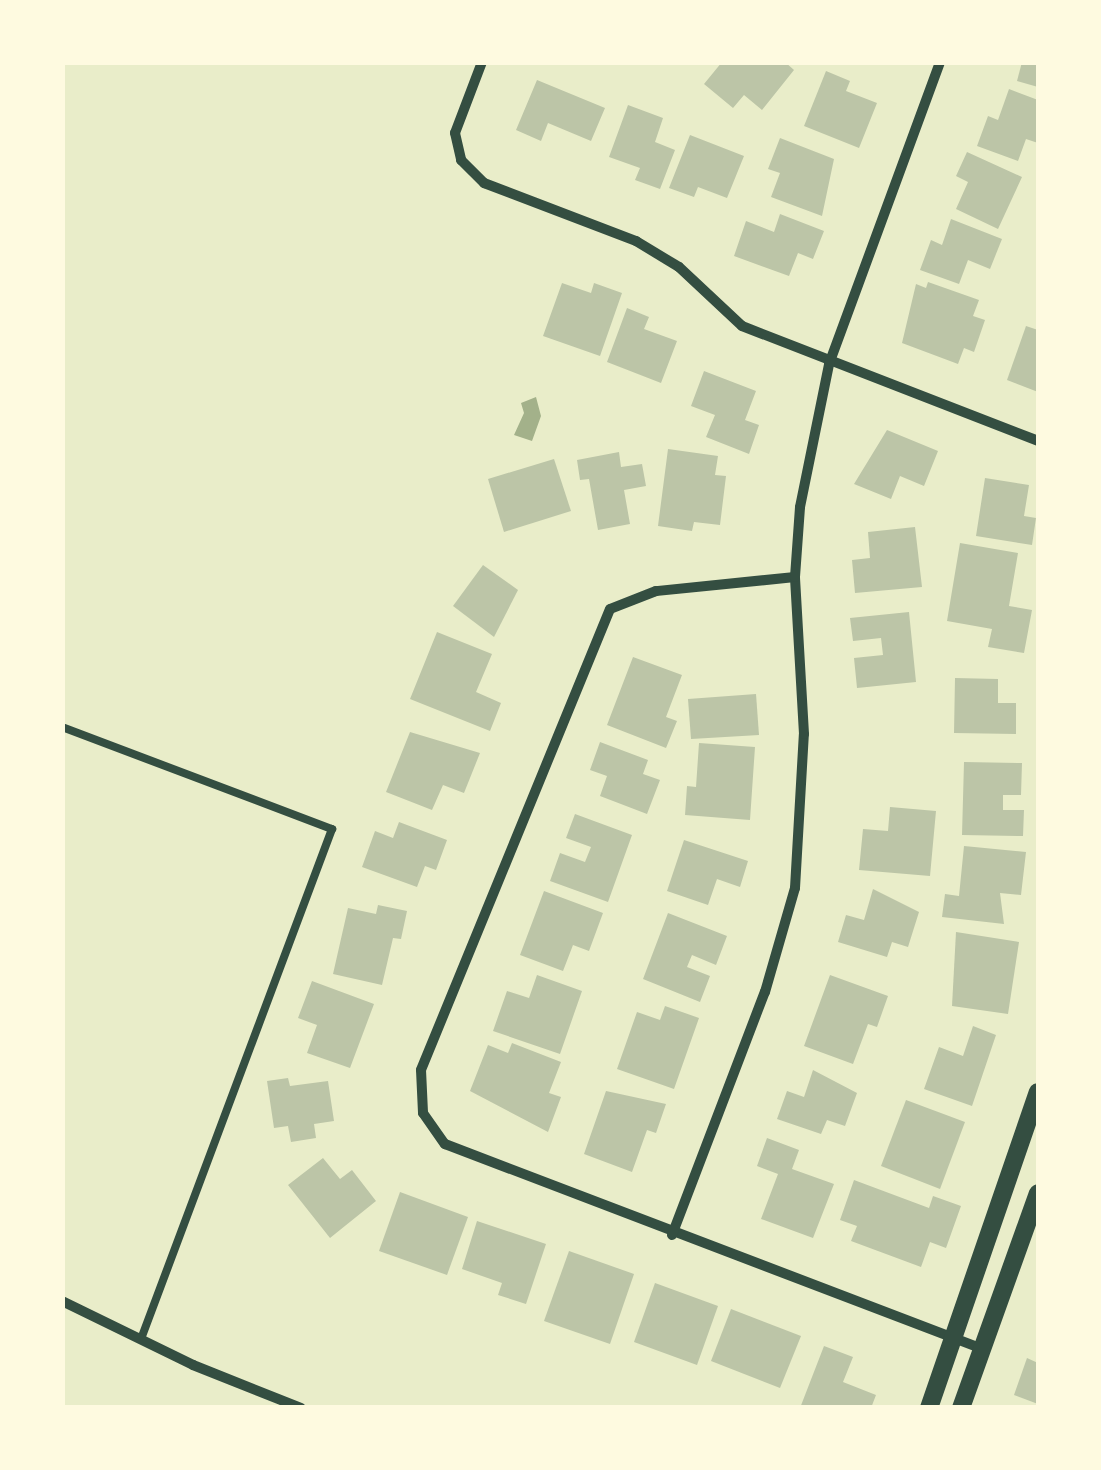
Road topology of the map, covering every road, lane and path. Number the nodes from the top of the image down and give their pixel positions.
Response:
1 (482, 62) edge
2 (940, 62) edge
3 (829, 364) junction
4 (1038, 441) edge
5 (795, 577) junction
6 (62, 727) edge
7 (1038, 1092) edge
8 (1038, 1193) edge
9 (672, 1234) junction
10 (62, 1300) edge
11 (952, 1338) junction
12 (141, 1339) junction
13 (980, 1348) junction
14 (282, 1404) edge
15 (301, 1408) edge
16 (929, 1408) edge
17 (962, 1408) edge

1 - 3 street
2 - 3 street
3 - 4 street
3 - 5 street
5 - 9 street
5 - 9 street
6 - 12 lane
7 - 11 street
8 - 13 street
9 - 11 street
10 - 12 street
11 - 13 street
11 - 16 street
12 - 14 street
13 - 17 street
14 - 15 street

